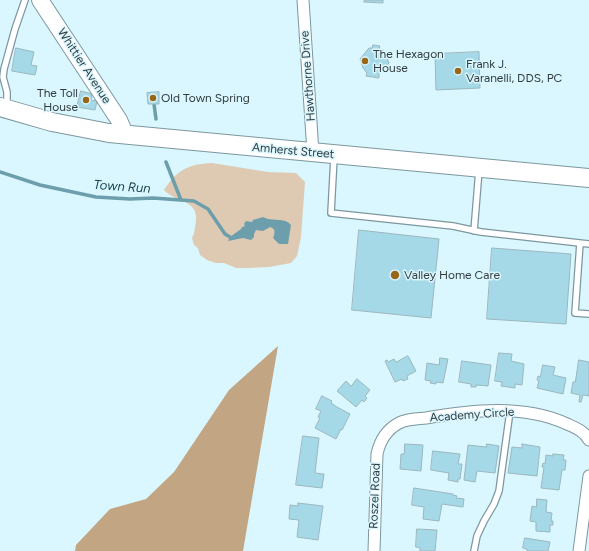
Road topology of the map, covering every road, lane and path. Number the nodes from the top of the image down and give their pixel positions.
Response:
1 (25, 0) edge
2 (40, 0) edge
3 (303, 0) edge
4 (4, 108) edge
5 (125, 134) junction
6 (313, 153) junction
7 (335, 155) junction
8 (479, 168) junction
9 (589, 178) edge
10 (474, 231) junction
11 (580, 243) junction
12 (589, 244) edge
13 (589, 314) edge
14 (510, 411) junction
15 (589, 440) edge
16 (380, 442) joint
17 (589, 476) edge
18 (587, 500) edge
19 (374, 551) edge
20 (474, 551) edge
21 (579, 551) edge

1 - 4 lane
2 - 5 street, Whittier Avenue
3 - 6 street, Hawthorne Drive
4 - 5 main road, Amherst Street
5 - 6 main road, Amherst Street
6 - 7 main road, Amherst Street
7 - 8 main road, Amherst Street
7 - 10 lane
8 - 9 main road, Amherst Street
8 - 10 lane
10 - 11 lane
11 - 12 lane
11 - 13 lane
14 - 15 street, Academy Circle
14 - 16 street, Academy Circle
14 - 20 lane
16 - 19 street, Roszel Road
17 - 18 street
18 - 21 street

